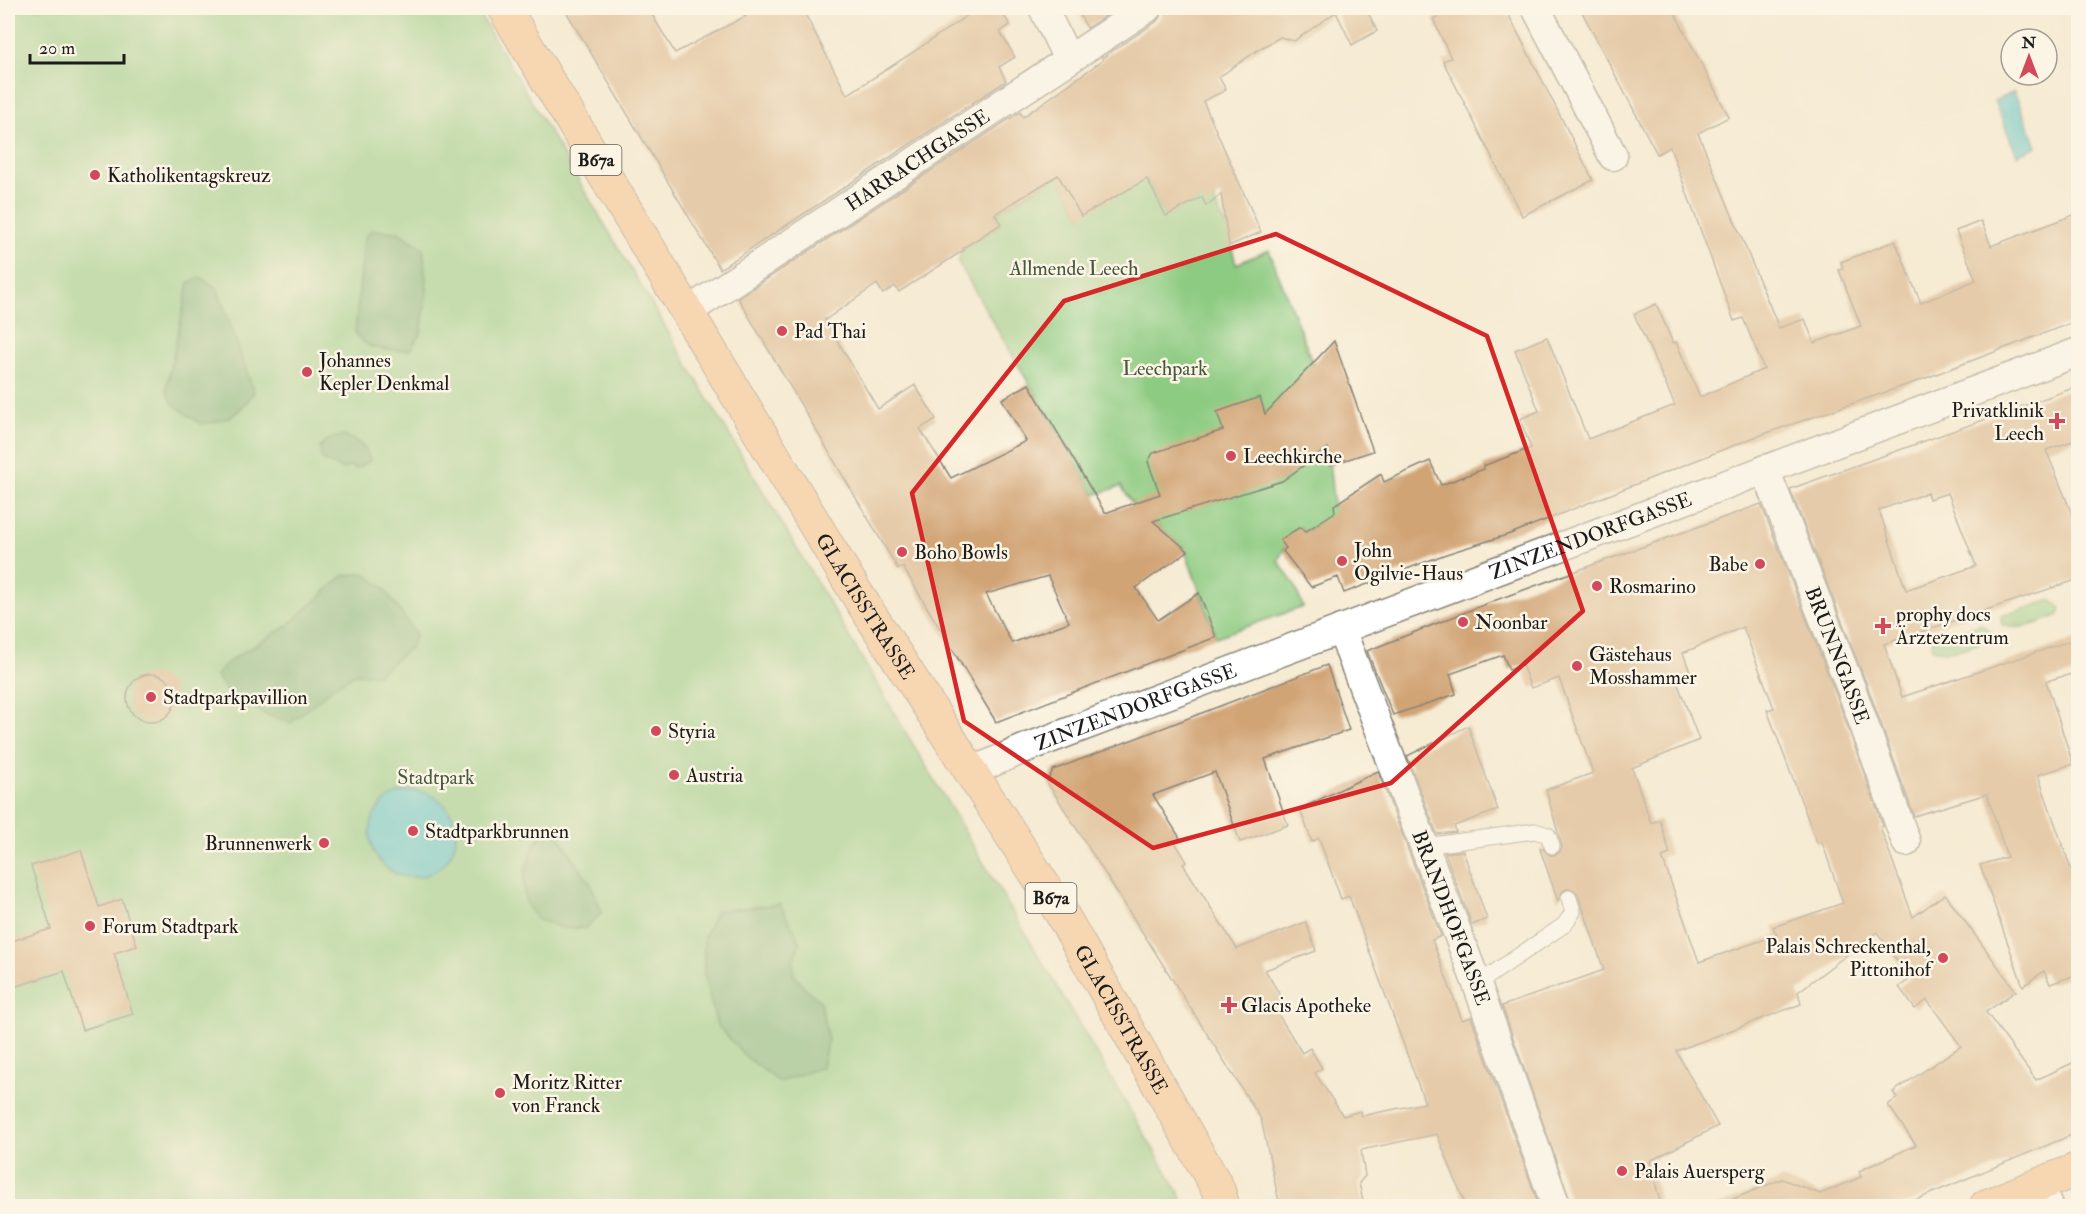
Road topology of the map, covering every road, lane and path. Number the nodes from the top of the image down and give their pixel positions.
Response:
1 (504, 8) edge
2 (1043, 8) edge
3 (1147, 8) edge
4 (1536, 8) edge
5 (1068, 59) junction
6 (1613, 156) dead end
7 (687, 312) junction
8 (2079, 352) edge
9 (1765, 469) junction
10 (1341, 629) junction
11 (970, 772) junction
12 (1906, 842) dead end
13 (1425, 846) junction
14 (1552, 846) dead end
15 (1569, 898) dead end
16 (1477, 984) junction
17 (2079, 1168) edge
18 (2043, 1196) edge
19 (1224, 1206) edge
20 (1556, 1206) edge
21 (1986, 1206) edge

1 - 7 main road, GLACISSTRASSE / B67a
2 - 5 street
3 - 5 street, HARRACHGASSE
4 - 6 street
5 - 7 street, HARRACHGASSE
7 - 11 main road, GLACISSTRASSE / B67a
8 - 9 street, ZINZENDORFGASSE
9 - 10 street, ZINZENDORFGASSE
9 - 12 street, BRUNNGASSE
10 - 11 street, ZINZENDORFGASSE
10 - 13 street, BRANDHOFGASSE
11 - 19 main road, GLACISSTRASSE / B67a
13 - 14 lane
13 - 16 street, BRANDHOFGASSE
15 - 16 lane
16 - 20 street, BRANDHOFGASSE
17 - 18 main road
18 - 21 main road

